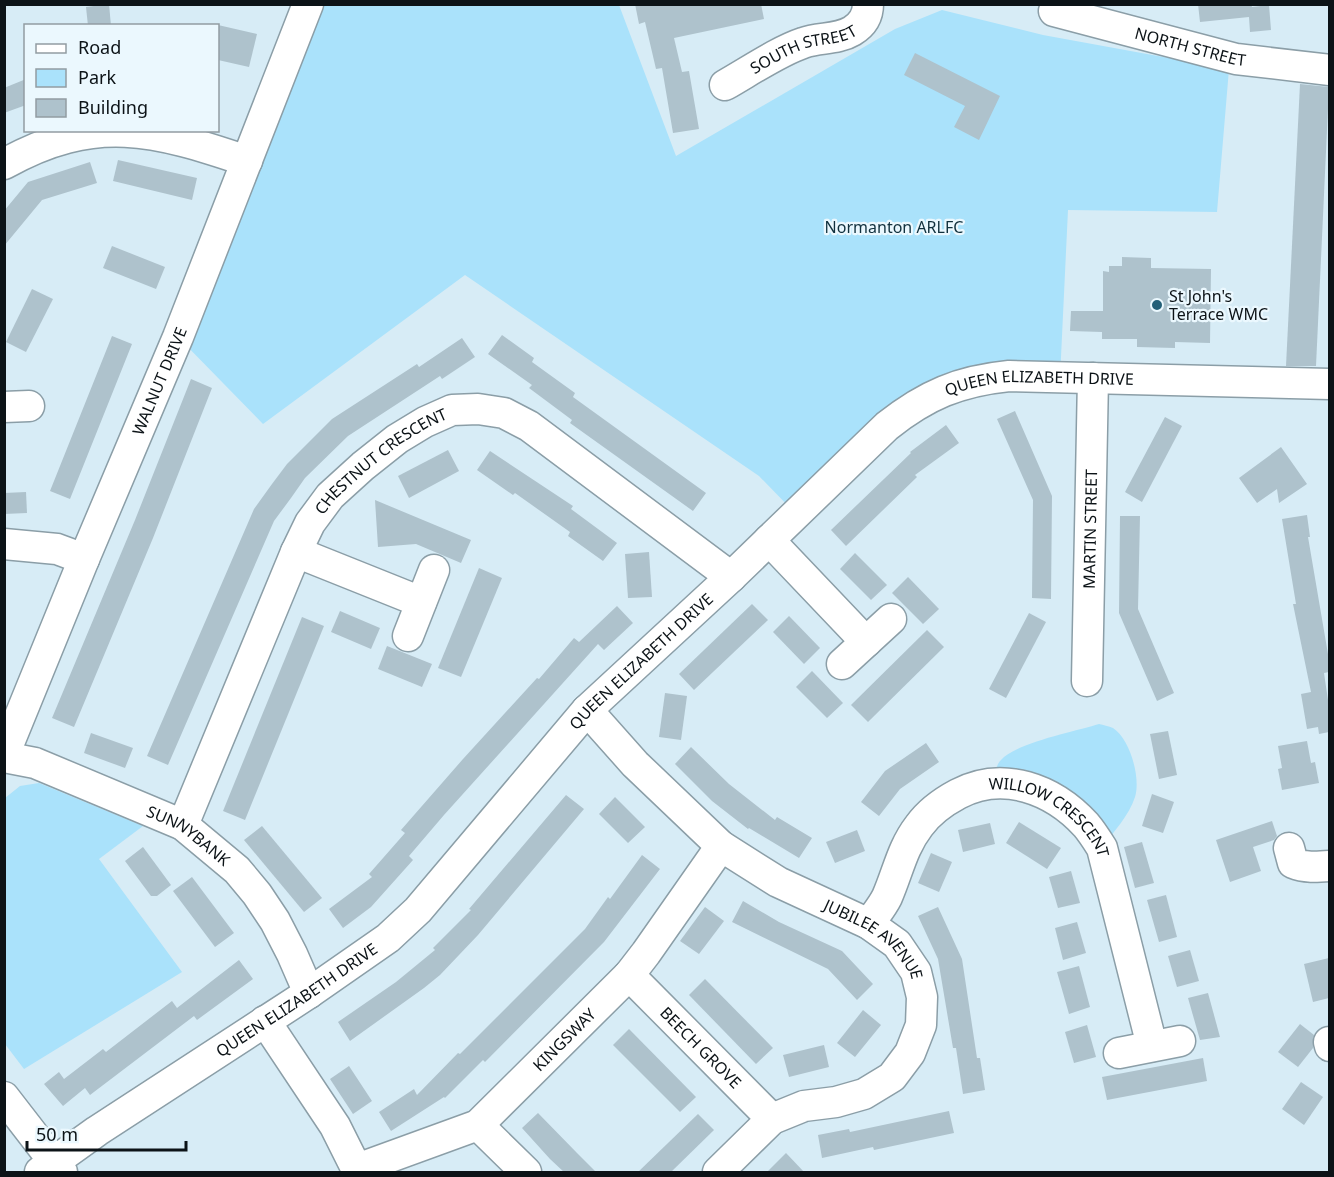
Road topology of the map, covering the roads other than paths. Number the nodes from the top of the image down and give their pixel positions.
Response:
1 (308, 4) edge
2 (867, 4) edge
3 (1054, 11) dead end
4 (1329, 70) edge
5 (725, 85) dead end
6 (96, 132) edge
7 (140, 132) edge
8 (247, 161) junction
9 (4, 164) edge
10 (1093, 378) junction
11 (1329, 384) edge
12 (769, 540) junction
13 (4, 544) edge
14 (296, 552) junction
15 (84, 559) junction
16 (434, 570) dead end
17 (731, 576) junction
18 (421, 602) junction
19 (891, 619) dead end
20 (408, 636) dead end
21 (866, 642) junction
22 (842, 664) dead end
23 (1087, 681) dead end
24 (587, 710) junction
25 (4, 756) edge
26 (183, 825) junction
27 (721, 846) junction
28 (1289, 848) dead end
29 (1329, 866) edge
30 (869, 924) junction
31 (629, 975) junction
32 (309, 993) junction
33 (264, 1021) junction
34 (1119, 1053) dead end
35 (4, 1097) edge
36 (772, 1119) junction
37 (478, 1125) junction
38 (52, 1169) edge
39 (358, 1171) edge
40 (526, 1173) edge
41 (718, 1173) edge

1 - 8 street, WALNUT DRIVE
2 - 5 street, SOUTH STREET
3 - 4 street, NORTH STREET
6 - 9 street
7 - 8 street
8 - 15 street, WALNUT DRIVE
10 - 11 street, QUEEN ELIZABETH DRIVE
10 - 12 street, QUEEN ELIZABETH DRIVE
10 - 23 street, MARTIN STREET
12 - 17 street, QUEEN ELIZABETH DRIVE
12 - 21 street
13 - 15 street
14 - 17 street, CHESTNUT CRESCENT
14 - 18 street
14 - 26 street, CHESTNUT CRESCENT
15 - 25 street, WALNUT DRIVE
16 - 18 street
17 - 24 street, QUEEN ELIZABETH DRIVE
18 - 20 street
19 - 21 street
21 - 22 street
24 - 27 street, JUBILEE AVENUE
24 - 32 street, QUEEN ELIZABETH DRIVE
25 - 26 street, SUNNYBANK
26 - 32 street, SUNNYBANK
27 - 30 street, JUBILEE AVENUE
27 - 31 street, KINGSWAY
28 - 29 street
30 - 34 street, WILLOW CRESCENT
30 - 36 street, JUBILEE AVENUE
31 - 36 street, BEECH GROVE
31 - 37 street, KINGSWAY
32 - 33 street, QUEEN ELIZABETH DRIVE
33 - 38 street, QUEEN ELIZABETH DRIVE
33 - 39 street
35 - 38 street
36 - 41 street, JUBILEE AVENUE
37 - 39 street, KINGSWAY
37 - 40 street

